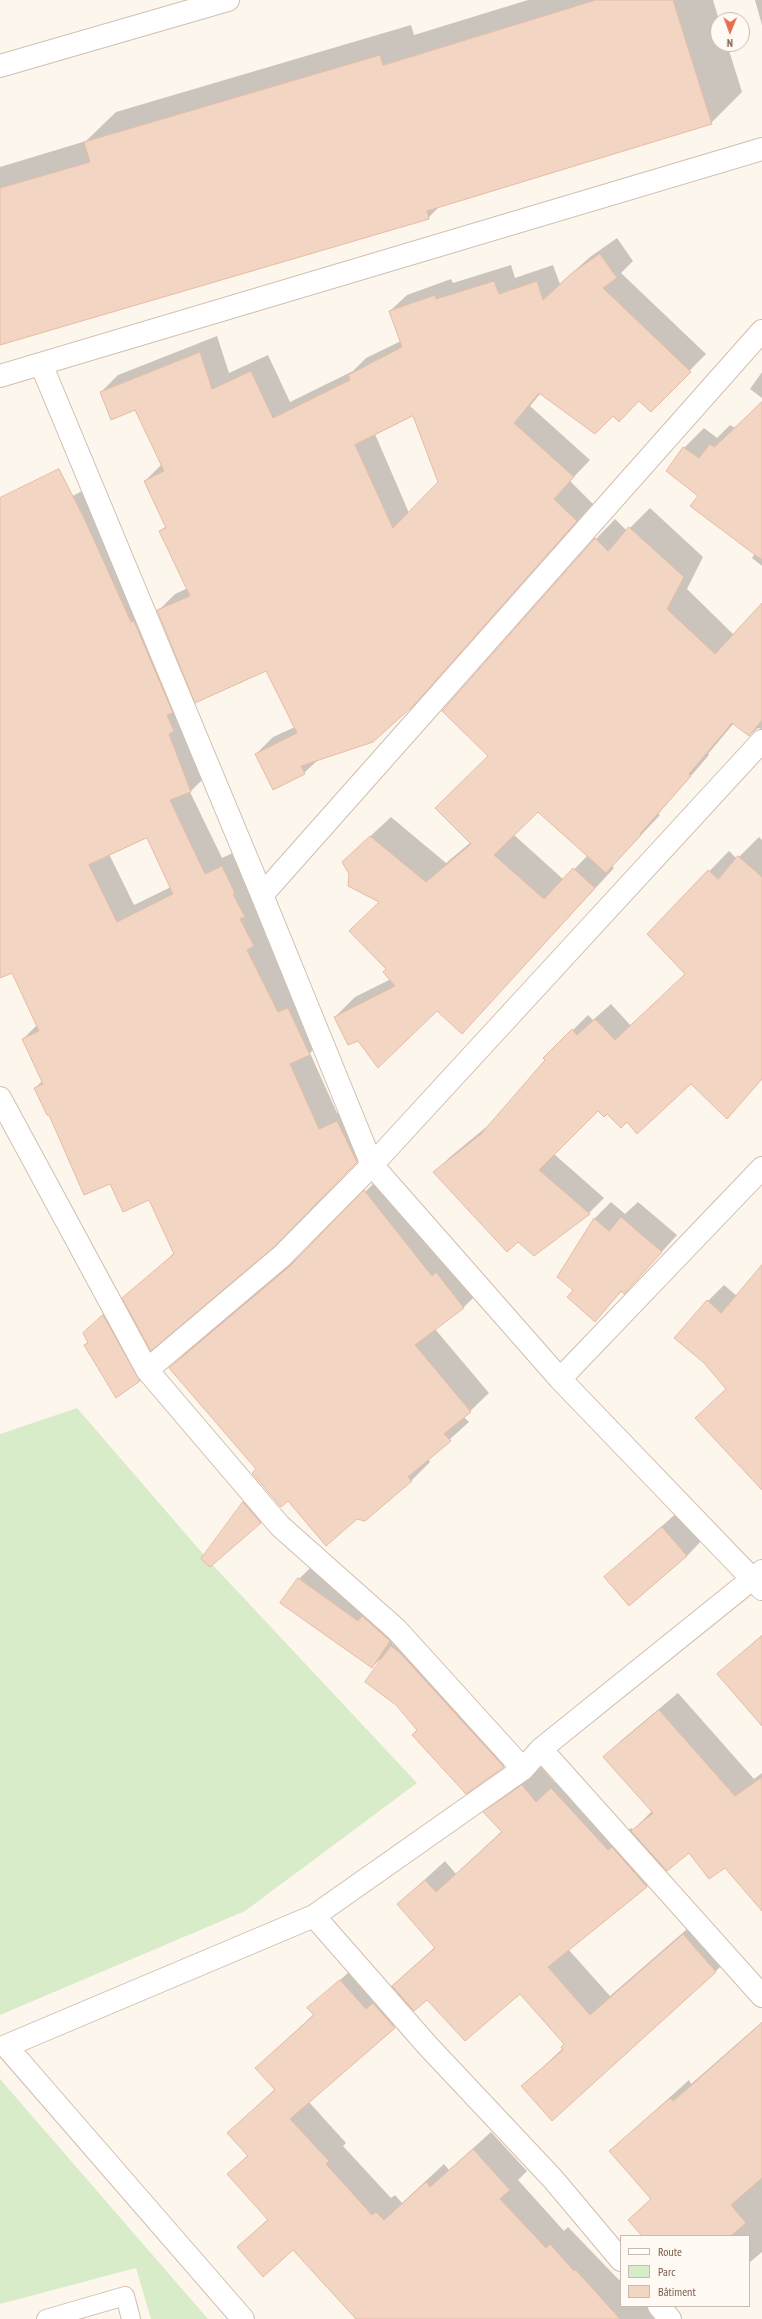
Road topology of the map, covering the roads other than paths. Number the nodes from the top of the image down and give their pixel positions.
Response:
1 (228, 0) edge
2 (0, 66) edge
3 (762, 150) edge
4 (762, 331) edge
5 (41, 364) junction
6 (0, 376) edge
7 (762, 741) edge
8 (262, 895) junction
9 (0, 1098) edge
10 (372, 1165) junction
11 (762, 1168) edge
12 (147, 1370) junction
13 (560, 1379) junction
14 (759, 1580) edge
15 (541, 1749) junction
16 (523, 1769) junction
17 (314, 1916) junction
18 (762, 1996) edge
19 (620, 2259) edge
20 (660, 2307) edge
21 (46, 2319) edge
22 (131, 2319) edge
23 (243, 2319) edge
24 (670, 2319) edge

1 - 2 street
3 - 5 street
4 - 8 street
5 - 6 street
5 - 8 street
7 - 10 street
8 - 10 street
9 - 12 street
10 - 12 street
10 - 13 street
11 - 13 street
12 - 16 street
13 - 14 street
14 - 15 street
15 - 16 street
15 - 18 street
16 - 17 street
17 - 19 street
17 - 23 street
20 - 24 street
21 - 22 lane

